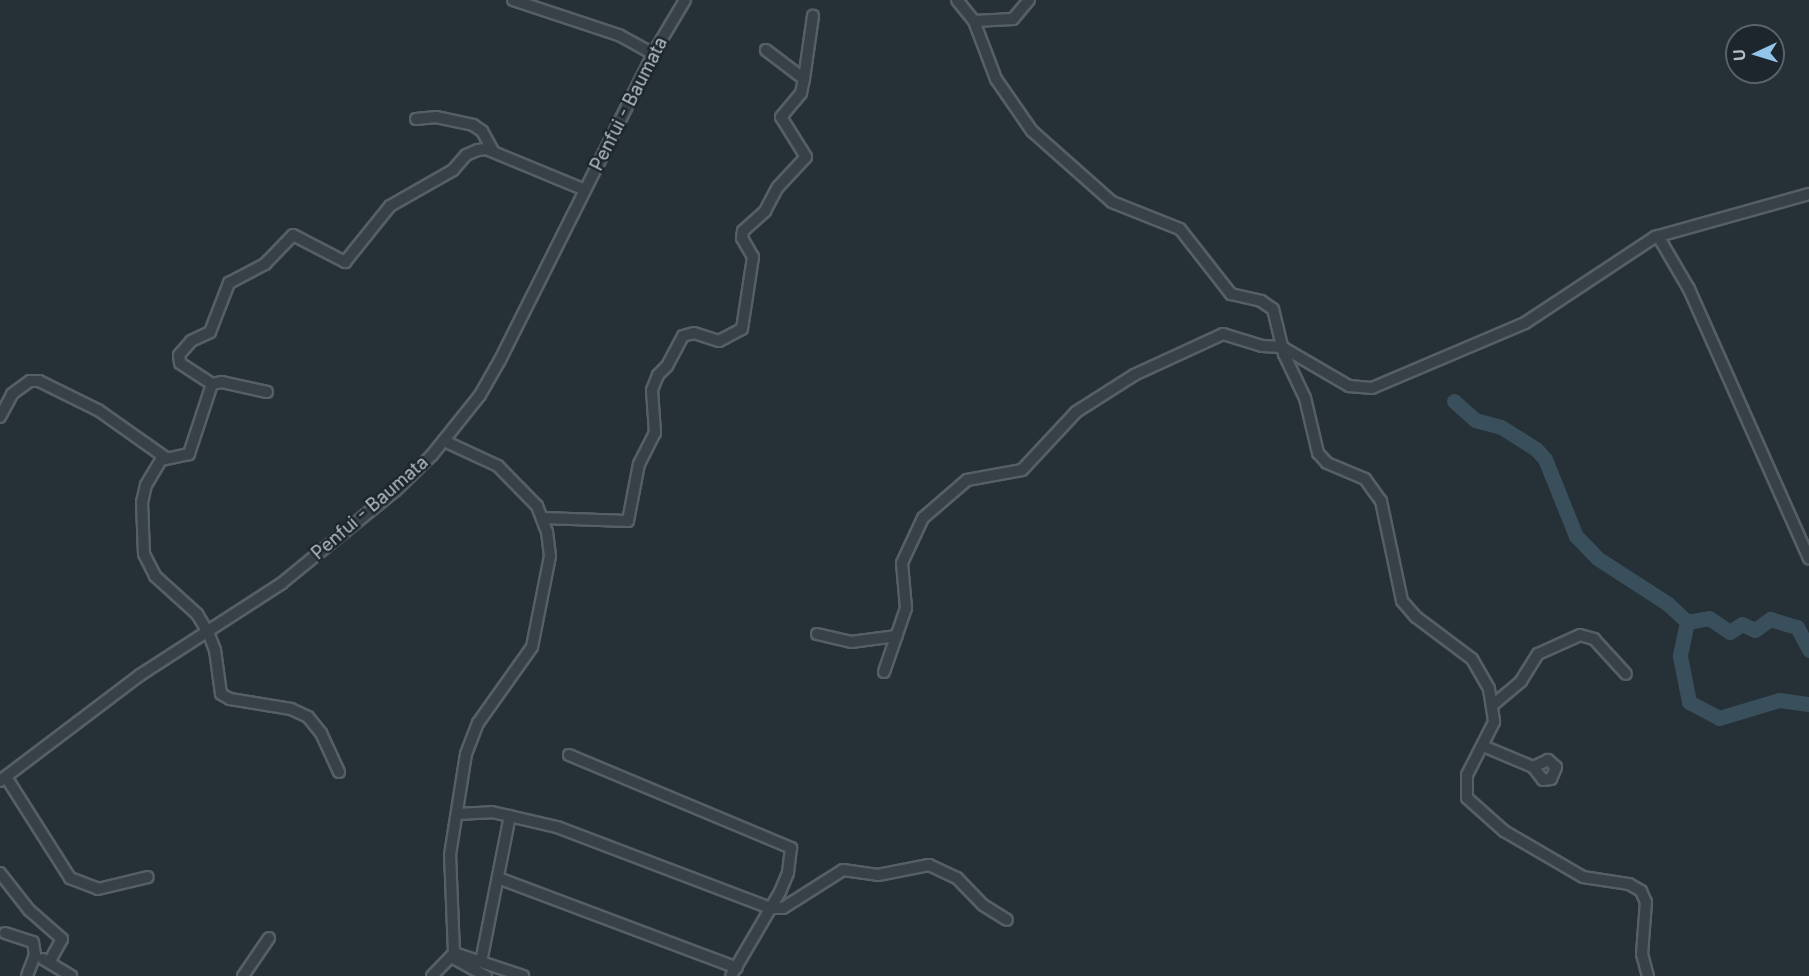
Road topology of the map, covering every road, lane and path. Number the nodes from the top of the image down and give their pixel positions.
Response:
1 (513, 0) edge
2 (685, 0) edge
3 (957, 0) edge
4 (1029, 0) edge
5 (813, 16) dead end
6 (974, 21) junction
7 (766, 50) dead end
8 (653, 54) junction
9 (804, 80) junction
10 (416, 119) dead end
11 (493, 151) junction
12 (585, 190) junction
13 (1809, 194) edge
14 (1658, 236) junction
15 (1282, 347) junction
16 (212, 384) junction
17 (267, 392) dead end
18 (0, 417) edge
19 (444, 441) junction
20 (166, 458) junction
21 (543, 518) junction
22 (1809, 558) edge
23 (208, 632) junction
24 (817, 634) dead end
25 (897, 636) junction
26 (884, 672) dead end
27 (1626, 674) dead end
28 (1494, 704) junction
29 (1484, 746) junction
30 (569, 755) dead end
31 (1533, 767) dead end
32 (339, 771) dead end
33 (3, 779) edge
34 (457, 814) junction
35 (510, 816) junction
36 (0, 873) edge
37 (148, 877) dead end
38 (498, 878) junction
39 (770, 908) junction
40 (1007, 920) dead end
41 (5, 933) dead end
42 (269, 938) dead end
43 (35, 954) junction
44 (452, 954) junction
45 (49, 962) junction
46 (481, 962) junction
47 (734, 972) edge
48 (27, 976) edge
49 (71, 976) edge
50 (243, 976) edge
51 (432, 976) edge
52 (486, 976) edge
53 (523, 976) edge
54 (1648, 976) edge

1 - 8 street
2 - 8 street, Penfui - Baumata
3 - 6 street
4 - 6 street
5 - 9 street
6 - 15 street
7 - 9 street
8 - 12 street, Penfui - Baumata
9 - 21 street
10 - 11 street
11 - 12 street
11 - 16 street
12 - 19 street, Penfui - Baumata
13 - 14 street
14 - 15 street
14 - 22 street
15 - 25 street
15 - 28 street
16 - 17 street
16 - 20 street
18 - 20 street
19 - 21 street
19 - 23 street, Penfui - Baumata
20 - 23 street
21 - 34 street
23 - 32 street
23 - 33 street, Penfui - Baumata
24 - 25 street
25 - 26 street
27 - 28 street
28 - 29 street
29 - 31 street
29 - 54 street
30 - 39 street
33 - 37 street
34 - 35 street
34 - 44 street
35 - 38 street
35 - 39 street
36 - 45 street
38 - 46 street
38 - 47 street
39 - 40 street
39 - 47 street
41 - 43 street
42 - 50 street
43 - 45 street
43 - 48 street
44 - 46 street
44 - 51 street
44 - 52 street
45 - 49 street
46 - 53 street

